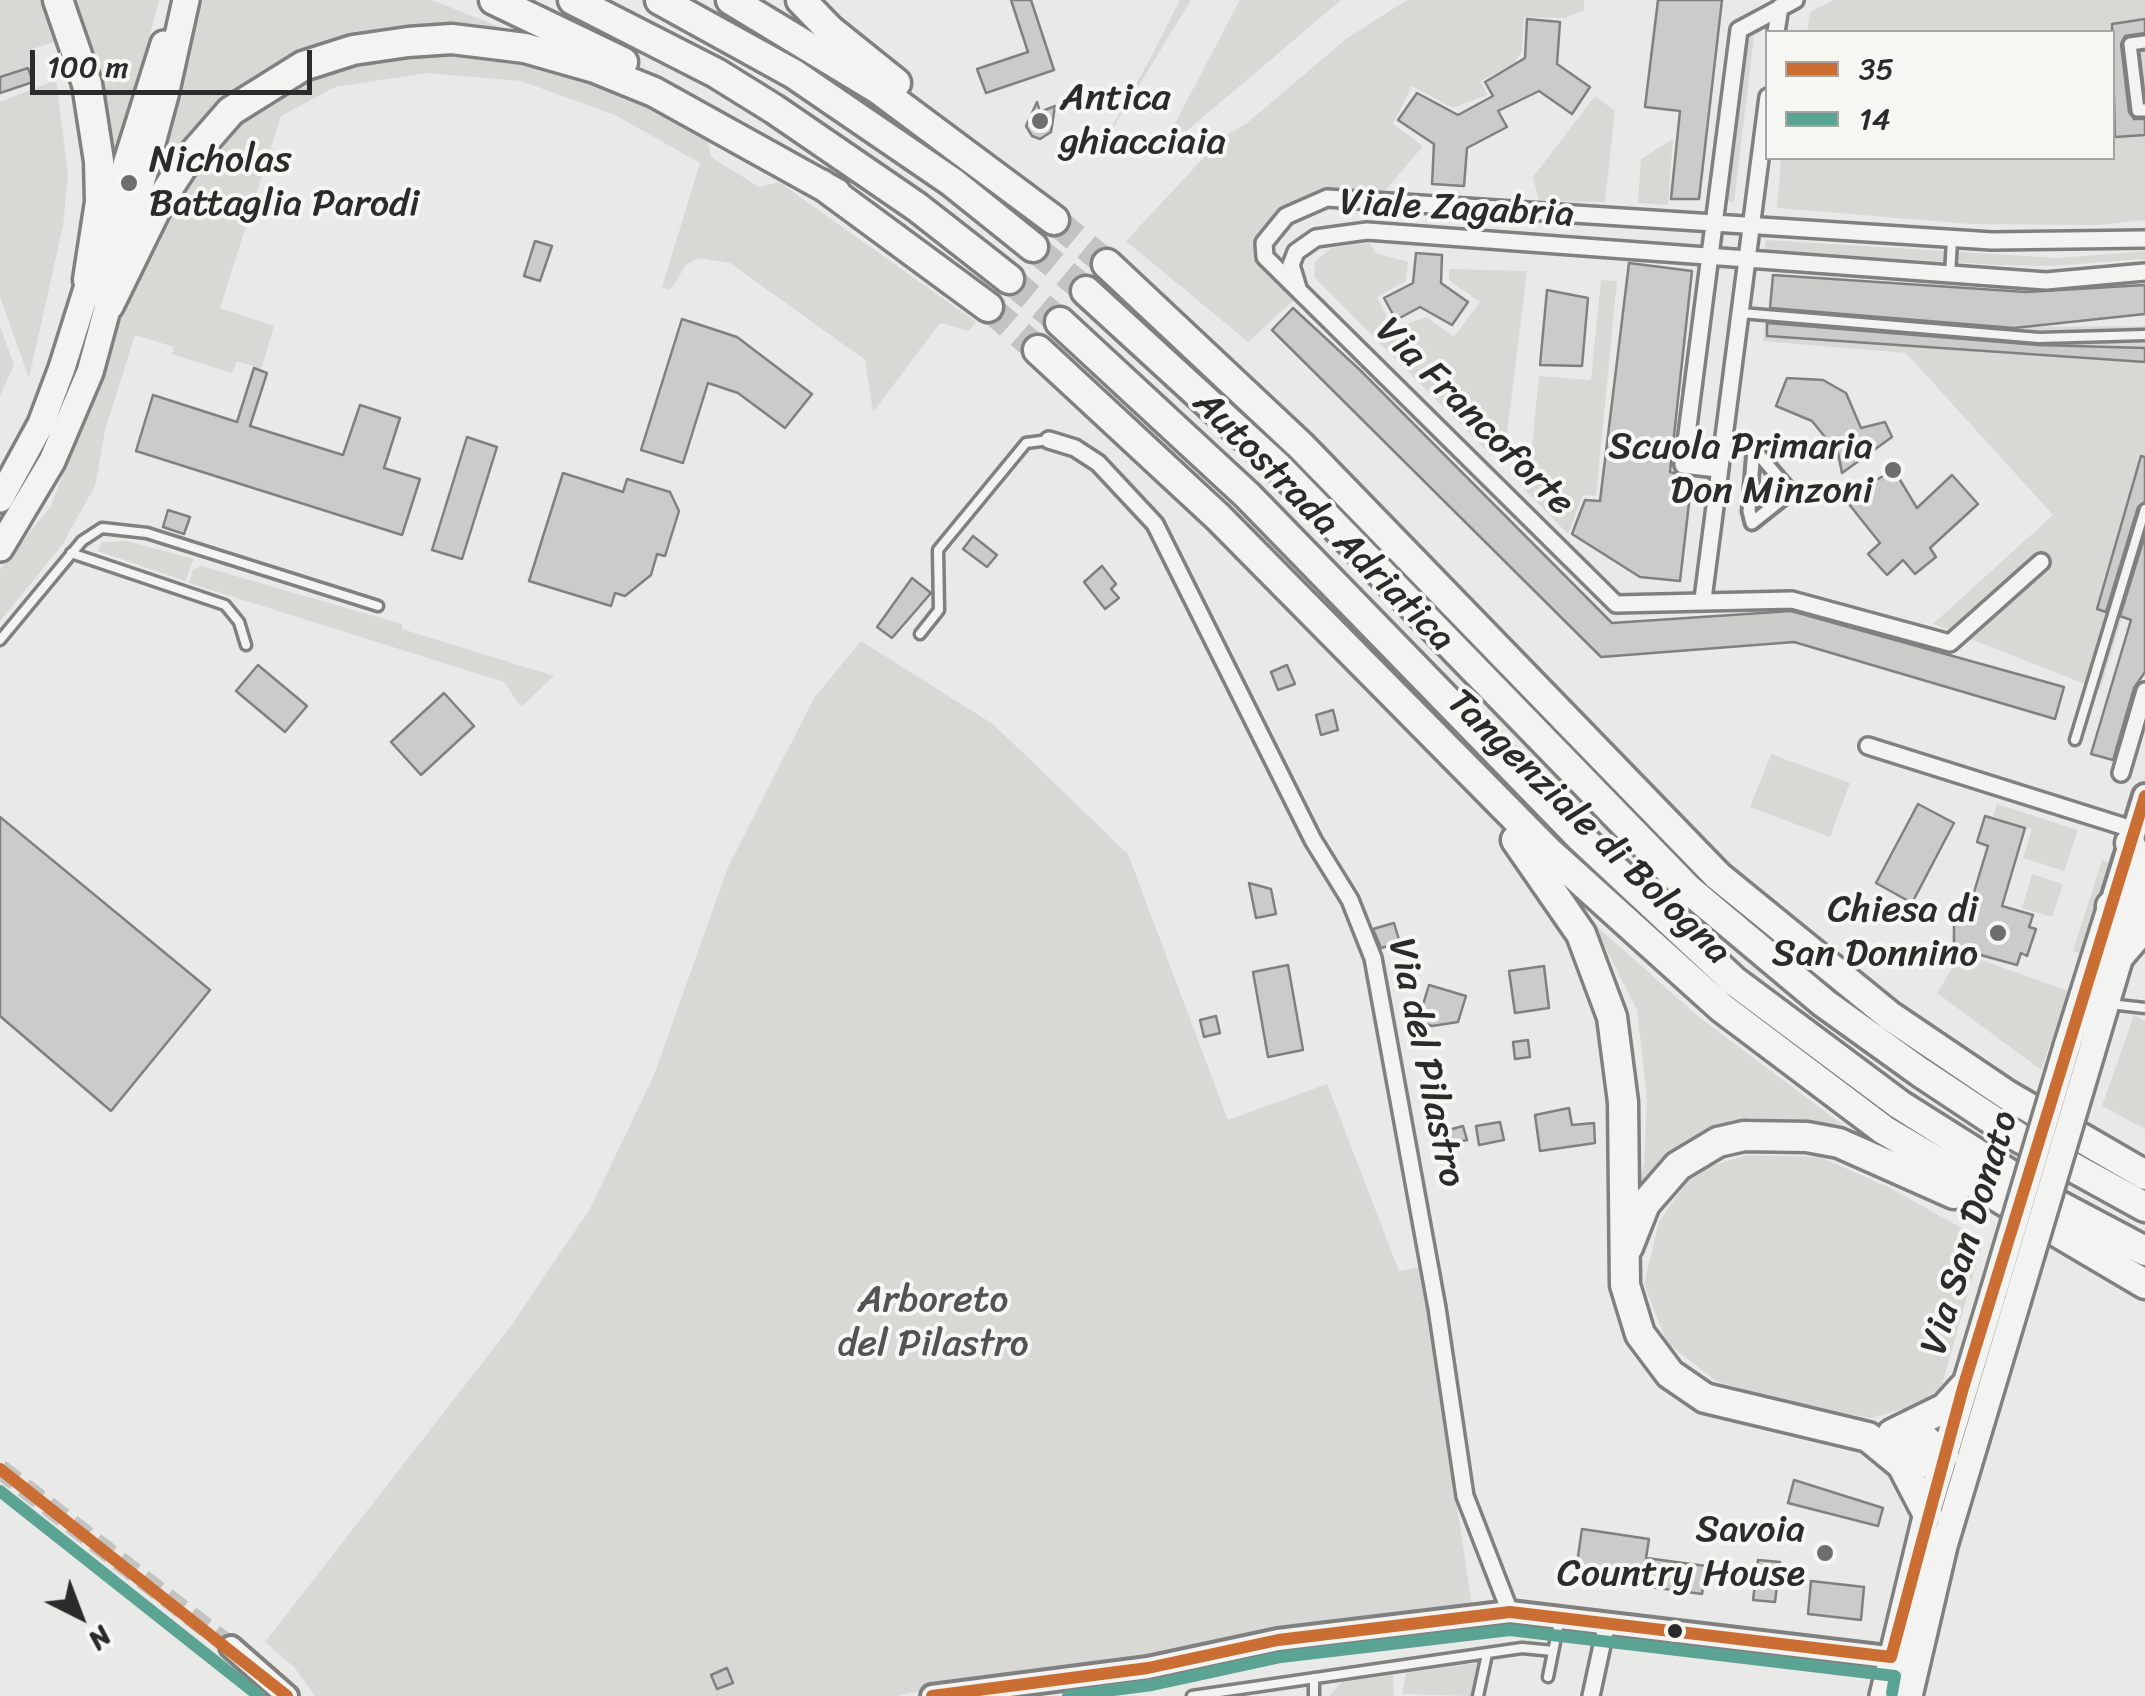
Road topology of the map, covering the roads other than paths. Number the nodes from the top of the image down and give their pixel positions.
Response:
1 (58, 0) edge
2 (183, 0) edge
3 (494, 0) edge
4 (573, 0) edge
5 (660, 0) edge
6 (731, 0) edge
7 (802, 0) edge
8 (1787, 3) edge
9 (1777, 30) edge
10 (2145, 42) edge
11 (2145, 110) edge
12 (1765, 118) edge
13 (836, 193) junction
14 (1715, 224) junction
15 (1749, 227) junction
16 (2145, 238) edge
17 (1952, 240) junction
18 (1033, 247) tunnel mouth
19 (1711, 258) junction
20 (1744, 260) junction
21 (1107, 264) tunnel mouth
22 (2145, 272) edge
23 (1950, 275) junction
24 (1009, 279) tunnel mouth
25 (88, 280) junction
26 (1086, 291) tunnel mouth
27 (1300, 291) junction
28 (109, 305) junction
29 (988, 306) tunnel mouth
30 (1737, 312) junction
31 (1060, 322) tunnel mouth
32 (2145, 335) edge
33 (1038, 350) tunnel mouth
34 (1049, 440) joint
35 (1717, 469) junction
36 (1791, 492) joint
37 (0, 498) edge
38 (2145, 509) edge
39 (0, 548) edge
40 (71, 553) junction
41 (2041, 562) dead end
42 (1703, 600) junction
43 (378, 606) dead end
44 (920, 634) dead end
45 (0, 640) edge
46 (246, 645) dead end
47 (2145, 690) edge
48 (1422, 722) junction
49 (2076, 740) dead end
50 (1868, 746) dead end
51 (2121, 772) dead end
52 (2145, 796) edge
53 (2132, 837) junction
54 (2145, 879) edge
55 (2111, 906) junction
56 (2145, 926) edge
57 (2120, 954) junction
58 (2144, 1003) edge
59 (2106, 1004) junction
60 (2079, 1050) junction
61 (2008, 1095) junction
62 (2145, 1159) edge
63 (2145, 1174) edge
64 (2145, 1207) edge
65 (2145, 1251) edge
66 (1625, 1258) junction
67 (2111, 1267) junction
68 (2145, 1284) edge
69 (2006, 1296) junction
70 (1963, 1388) junction
71 (1882, 1440) junction
72 (1956, 1458) junction
73 (1926, 1513) junction
74 (1510, 1612) junction
75 (1560, 1617) junction
76 (1607, 1622) junction
77 (231, 1648) tunnel mouth
78 (1553, 1651) junction
79 (1486, 1654) junction
80 (1903, 1659) junction
81 (1548, 1677) dead end
82 (1314, 1678) junction
83 (1031, 1689) edge
84 (938, 1695) edge
85 (288, 1696) edge
86 (1192, 1696) edge
87 (1314, 1696) edge
88 (1478, 1696) edge
89 (1592, 1696) edge
90 (1883, 1696) edge
91 (1909, 1696) edge

1 - 25 highway
2 - 25 main road
2 - 28 main road
3 - 13 highway
4 - 24 highway
5 - 18 highway
6 - 7 highway
8 - 9 street
8 - 14 street
10 - 11 street
12 - 15 street
13 - 28 highway
13 - 29 highway
14 - 15 street, Viale Zagabria
14 - 19 street
14 - 27 street, Viale Zagabria
15 - 17 street, Viale Zagabria
15 - 20 street
16 - 17 street, Viale Zagabria
17 - 23 lane
19 - 20 street, Viale Zagabria
19 - 27 street, Viale Zagabria
19 - 35 street
20 - 23 street, Viale Zagabria
20 - 30 street
21 - 61 highway, Tangenziale di Bologna
22 - 23 street, Viale Zagabria
25 - 37 main road
26 - 64 highway, Autostrada Adriatica
27 - 42 street, Via Francoforte
28 - 39 main road
30 - 32 lane
30 - 35 street
31 - 65 highway, Autostrada Adriatica
33 - 48 highway, Tangenziale di Bologna
34 - 44 lane
34 - 74 street, Via del Pilastro
35 - 42 street
36 - 36 street
38 - 49 lane
40 - 43 lane
40 - 45 lane
40 - 46 lane
41 - 42 street, Via Francoforte
47 - 51 street
48 - 66 highway
48 - 67 highway, Tangenziale di Bologna
50 - 53 street
52 - 53 main road, Via San Donato
53 - 54 highway
53 - 55 main road, Via San Donato
54 - 55 highway
54 - 57 main road, Via San Donato
55 - 60 main road, Via San Donato
56 - 57 highway
57 - 59 main road, Via San Donato
58 - 59 lane
59 - 60 main road, Via San Donato
60 - 69 main road, Via San Donato, bridge
61 - 62 highway
61 - 63 highway, Tangenziale di Bologna
66 - 67 highway
66 - 71 highway
67 - 68 highway, Tangenziale di Bologna
69 - 70 main road, Via San Donato
69 - 72 main road, Via San Donato
70 - 71 highway
70 - 72 main road, Via San Donato
71 - 72 highway
71 - 73 highway
72 - 73 main road, Via San Donato
72 - 80 main road, Via San Donato
73 - 80 main road, Via San Donato
74 - 75 street
74 - 83 street
75 - 76 street
75 - 78 lane
76 - 80 street
76 - 89 street
77 - 85 street
78 - 79 lane
78 - 81 lane
79 - 82 lane
79 - 88 lane
80 - 90 main road, Via San Donato
80 - 91 main road, Via San Donato
82 - 86 lane
82 - 87 lane
83 - 84 street

